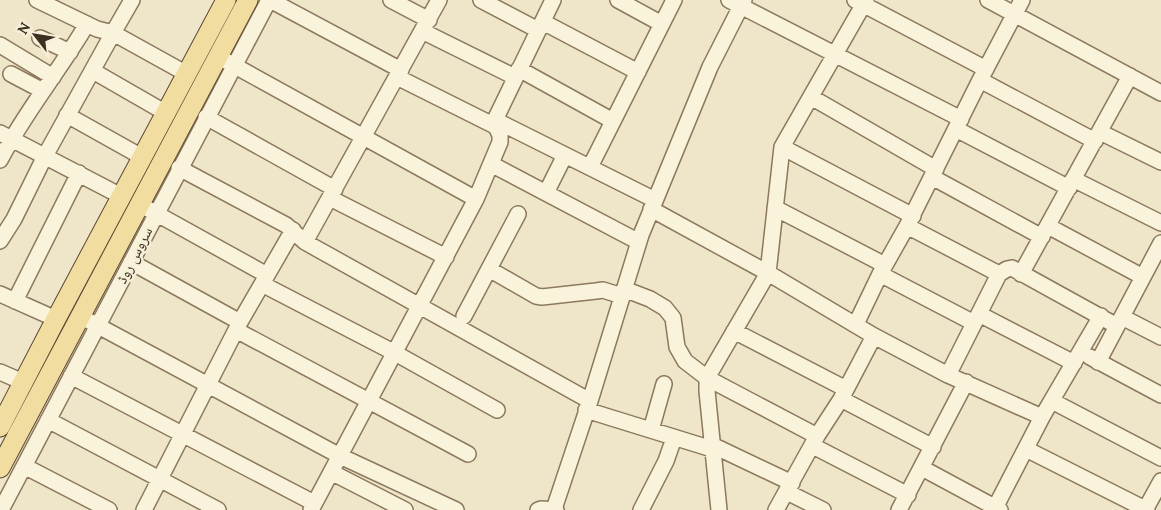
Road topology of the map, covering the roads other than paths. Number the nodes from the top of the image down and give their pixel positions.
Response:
1 (37, 0) edge
2 (132, 0) edge
3 (226, 0) edge
4 (248, 0) edge
5 (270, 0) edge
6 (391, 0) edge
7 (440, 0) edge
8 (481, 0) edge
9 (553, 0) edge
10 (618, 0) edge
11 (674, 0) edge
12 (988, 0) edge
13 (1022, 0) edge
14 (738, 2) edge
15 (861, 2) edge
16 (1015, 14) junction
17 (87, 24) junction
18 (662, 24) junction
19 (425, 25) junction
20 (540, 26) junction
21 (112, 33) junction
22 (40, 38) dead end
23 (0, 45) edge
24 (70, 52) junction
25 (835, 56) junction
26 (226, 61) junction
27 (93, 71) junction
28 (638, 72) junction
29 (399, 73) junction
30 (517, 73) junction
31 (11, 74) dead end
32 (187, 74) junction
33 (983, 75) junction
34 (1130, 76) junction
35 (52, 77) junction
36 (43, 91) junction
37 (1161, 93) edge
38 (811, 97) junction
39 (166, 113) junction
40 (68, 115) junction
41 (206, 117) junction
42 (613, 120) junction
43 (495, 123) junction
44 (958, 124) junction
45 (6, 136) edge
46 (1097, 136) junction
47 (363, 138) junction
48 (782, 147) junction
49 (565, 155) junction
50 (45, 156) junction
51 (142, 157) junction
52 (0, 160) edge
53 (1161, 162) edge
54 (490, 164) junction
55 (590, 167) junction
56 (179, 168) junction
57 (79, 173) junction
58 (934, 173) junction
59 (1071, 184) junction
60 (333, 193) junction
61 (546, 193) junction
62 (121, 196) junction
63 (476, 199) junction
64 (653, 205) junction
65 (775, 208) junction
66 (148, 209) junction
67 (518, 214) dead end
68 (910, 221) junction
69 (1161, 223) edge
70 (293, 230) junction
71 (1045, 231) junction
72 (0, 240) edge
73 (305, 242) junction
74 (639, 242) junction
75 (1161, 243) edge
76 (446, 257) junction
77 (131, 262) junction
78 (883, 269) junction
79 (489, 270) junction
80 (768, 273) junction
81 (1151, 273) edge
82 (999, 274) junction
83 (1021, 274) junction
84 (264, 279) junction
85 (623, 292) junction
86 (0, 294) edge
87 (15, 301) junction
88 (420, 306) junction
89 (464, 316) dead end
90 (1101, 316) junction
91 (81, 317) junction
92 (976, 318) junction
93 (56, 319) junction
94 (1120, 321) junction
95 (856, 324) junction
96 (98, 325) junction
97 (238, 326) junction
98 (734, 331) junction
99 (874, 336) junction
100 (1161, 337) edge
101 (395, 353) junction
102 (1078, 357) junction
103 (1098, 362) junction
104 (0, 372) edge
105 (948, 374) junction
106 (71, 376) junction
107 (707, 378) junction
108 (23, 382) junction
109 (966, 382) junction
110 (664, 384) dead end
111 (208, 385) junction
112 (843, 394) junction
113 (1161, 395) edge
114 (1052, 401) junction
115 (369, 402) junction
116 (588, 406) junction
117 (498, 410) dead end
118 (1042, 417) junction
119 (48, 420) junction
120 (0, 427) edge
121 (651, 430) junction
122 (183, 434) junction
123 (674, 438) junction
124 (815, 441) junction
125 (933, 446) junction
126 (712, 447) junction
127 (1026, 449) junction
128 (468, 454) dead end
129 (340, 456) junction
130 (1161, 458) edge
131 (24, 466) junction
132 (0, 468) edge
133 (922, 468) junction
134 (331, 472) junction
135 (160, 479) junction
136 (1161, 481) edge
137 (789, 488) junction
138 (908, 495) junction
139 (312, 507) edge
140 (555, 509) edge
141 (998, 509) edge
142 (2, 510) edge
143 (109, 510) edge
144 (144, 510) edge
145 (218, 510) edge
146 (405, 510) edge
147 (456, 510) edge
148 (538, 510) edge
149 (641, 510) edge
150 (719, 510) edge
151 (776, 510) edge
152 (822, 510) edge
153 (899, 510) edge
154 (1146, 510) edge

1 - 17 street
2 - 21 street
3 - 32 main road
4 - 26 main road
5 - 26 street, سروس روڈ
5 - 29 street
6 - 19 street
7 - 19 street
8 - 20 street
9 - 20 street
10 - 18 street
11 - 18 street
12 - 16 street
13 - 16 street
14 - 25 street
14 - 64 street
15 - 25 street
15 - 33 street
16 - 33 street
16 - 34 street
17 - 21 street
17 - 24 street
18 - 28 street
19 - 29 street
19 - 30 street
20 - 28 street
20 - 30 street
21 - 27 street
21 - 32 street
22 - 24 street
23 - 35 street
24 - 35 street
25 - 38 street
25 - 44 street
26 - 41 street, سروس روڈ
26 - 47 street
26 - 66 main road
27 - 39 street
27 - 40 street
28 - 42 street
29 - 43 street
29 - 47 street
30 - 42 street
30 - 43 street
31 - 36 street
32 - 39 main road
33 - 44 street
33 - 46 street
34 - 37 street
34 - 46 street
35 - 36 street
36 - 45 street
38 - 48 street
38 - 58 street
39 - 51 main road
40 - 50 street
40 - 51 street
41 - 56 street, سروس روڈ
41 - 60 street
42 - 55 street
43 - 49 street
43 - 54 street
44 - 58 street
44 - 59 street
45 - 50 street
45 - 52 street
46 - 53 street
46 - 59 street
47 - 60 street
47 - 63 street
48 - 65 street
48 - 68 street
49 - 55 street
49 - 61 street
50 - 57 street
50 - 72 street
51 - 62 main road
54 - 61 street
54 - 63 street
55 - 64 street
56 - 66 street, سروس روڈ
56 - 70 street
57 - 62 street
57 - 87 street
58 - 68 street
58 - 71 street
59 - 69 street
59 - 71 street
60 - 73 street
60 - 76 street
61 - 74 street
62 - 93 main road
63 - 76 street
64 - 74 street
64 - 80 street
65 - 78 street
65 - 80 street
66 - 77 street, سروس روڈ
66 - 84 street
66 - 91 main road
67 - 79 street
68 - 78 street
68 - 82 street
70 - 73 street
70 - 84 street
71 - 81 street
71 - 83 street
73 - 88 street
74 - 85 street
75 - 81 street
76 - 88 street
77 - 96 street, سروس روڈ
77 - 97 street
78 - 92 street
78 - 95 street
79 - 85 street
79 - 89 street
80 - 95 street
80 - 98 street
81 - 94 street
82 - 83 street
82 - 92 street
83 - 90 street
84 - 97 street
84 - 101 street
85 - 107 street
85 - 116 street
86 - 87 street
87 - 93 street
88 - 101 street
88 - 116 street
90 - 94 street
90 - 102 street
91 - 96 street
91 - 132 main road
92 - 102 street
92 - 105 street
93 - 108 main road
94 - 100 street
94 - 103 street
95 - 99 street
96 - 106 street, سروس روڈ
96 - 111 street
97 - 111 street
97 - 115 street
98 - 107 street
98 - 112 street
99 - 105 street
99 - 112 street
101 - 115 street
101 - 117 street
102 - 103 street
102 - 114 street
103 - 113 street
104 - 108 street
105 - 109 street
106 - 119 street, سروس روڈ
106 - 122 street
107 - 124 street
107 - 126 street
108 - 120 main road
109 - 118 street
109 - 125 street
110 - 121 street
111 - 122 street
111 - 129 street
112 - 124 street
112 - 125 street
114 - 118 street
114 - 130 street
115 - 128 street
115 - 129 street
116 - 121 street
116 - 140 street
118 - 127 street
119 - 131 street, سروس روڈ
119 - 135 street
121 - 123 street
122 - 135 street
122 - 139 street
123 - 126 street
123 - 149 street
124 - 137 street
124 - 138 street
125 - 133 street
126 - 137 street
126 - 150 street
127 - 141 street
127 - 154 street
129 - 134 street
129 - 147 street
131 - 142 street, سروس روڈ
131 - 143 street
133 - 138 street
133 - 141 street
134 - 139 street
134 - 146 street
135 - 144 street
135 - 145 street
136 - 154 street
137 - 151 street
137 - 152 street
138 - 153 street
140 - 148 street

